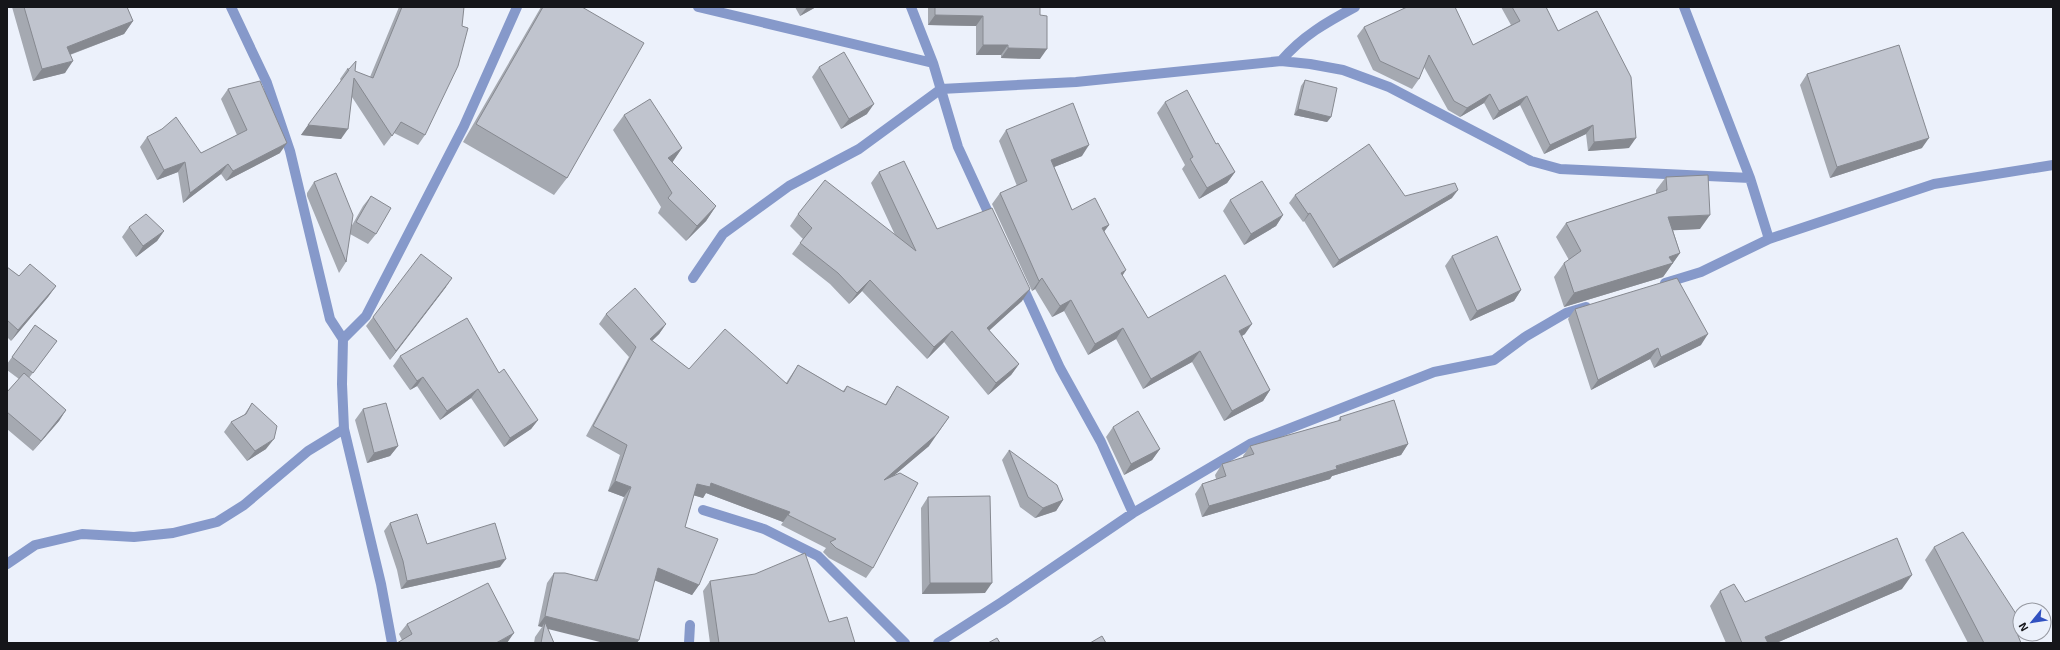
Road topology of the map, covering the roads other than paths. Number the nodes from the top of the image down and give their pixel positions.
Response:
1 (232, 7) edge
2 (517, 7) edge
3 (698, 7) edge
4 (911, 7) edge
5 (1355, 7) edge
6 (1684, 7) edge
7 (1281, 61) junction
8 (933, 63) junction
9 (941, 89) junction
10 (2053, 165) edge
11 (1750, 178) junction
12 (997, 232) edge
13 (1769, 239) junction
14 (1017, 275) edge
15 (693, 278) dead end
16 (1656, 286) edge
17 (1596, 304) edge
18 (343, 339) junction
19 (344, 429) junction
20 (703, 510) dead end
21 (1133, 513) junction
22 (7, 564) edge
23 (690, 625) dead end
24 (392, 643) edge
25 (689, 643) edge
26 (905, 643) edge
27 (938, 643) edge

1 - 18 street
2 - 18 street
3 - 8 street
4 - 8 street
5 - 7 street
6 - 11 street
7 - 9 street
7 - 11 street
8 - 9 street
9 - 12 street
9 - 15 street
10 - 13 street
11 - 13 street
13 - 16 street
14 - 21 street
17 - 21 street
18 - 19 street
19 - 22 street
19 - 24 street
20 - 26 street
21 - 27 street
23 - 25 street

